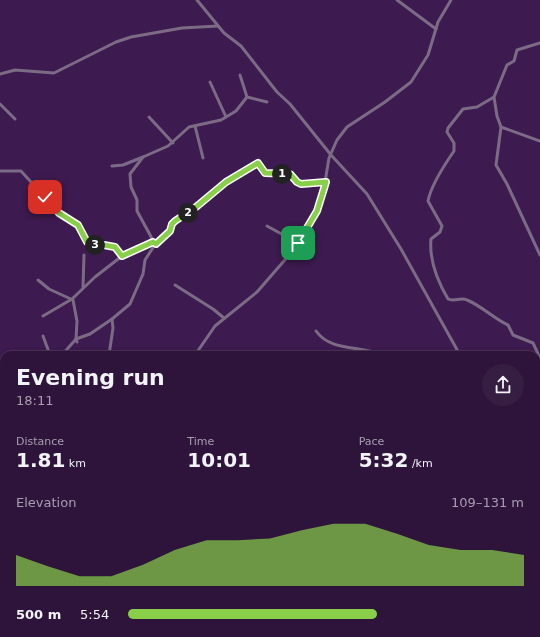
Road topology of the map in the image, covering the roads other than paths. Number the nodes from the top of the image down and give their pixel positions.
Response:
1 (197, 0) edge
2 (397, 0) edge
3 (451, 0) edge
4 (218, 26) junction
5 (436, 29) junction
6 (540, 43) edge
7 (0, 74) edge
8 (240, 75) dead end
9 (210, 82) dead end
10 (247, 97) junction
11 (494, 97) junction
12 (267, 102) dead end
13 (0, 104) edge
14 (149, 117) dead end
15 (226, 117) junction
16 (15, 119) dead end
17 (195, 126) junction
18 (501, 127) junction
19 (540, 141) edge
20 (173, 143) junction
21 (331, 155) junction
22 (143, 157) junction
23 (203, 158) dead end
24 (112, 166) dead end
25 (0, 171) edge
26 (326, 182) junction
27 (267, 226) dead end
28 (154, 243) junction
29 (298, 243) junction
30 (84, 255) dead end
31 (540, 255) edge
32 (122, 256) junction
33 (38, 280) dead end
34 (175, 285) dead end
35 (83, 287) junction
36 (72, 299) junction
37 (43, 316) dead end
38 (224, 318) junction
39 (112, 320) junction
40 (316, 331) dead end
41 (43, 336) dead end
42 (77, 341) junction
43 (49, 351) edge
44 (66, 351) edge
45 (110, 351) edge
46 (198, 351) edge
47 (369, 351) edge
48 (458, 351) edge
49 (537, 351) edge

1 - 4 street
2 - 5 street
3 - 5 street
4 - 7 street
4 - 21 street
5 - 21 street
6 - 11 street
8 - 10 street
9 - 15 street
10 - 12 street
10 - 15 street
11 - 18 street
11 - 49 street
13 - 16 street
14 - 20 street
15 - 17 street
17 - 20 street
17 - 23 street
18 - 19 street
18 - 31 street
20 - 22 street
21 - 26 street
21 - 48 street
22 - 24 street
22 - 28 street
25 - 32 street
26 - 28 street
26 - 29 street
27 - 29 street
28 - 32 street
28 - 39 street
29 - 38 street
30 - 35 street
32 - 35 street
33 - 36 street
34 - 38 street
35 - 36 street
36 - 37 street
36 - 42 street
38 - 46 street
39 - 42 street
39 - 45 street
40 - 47 street
41 - 43 street
42 - 44 street

